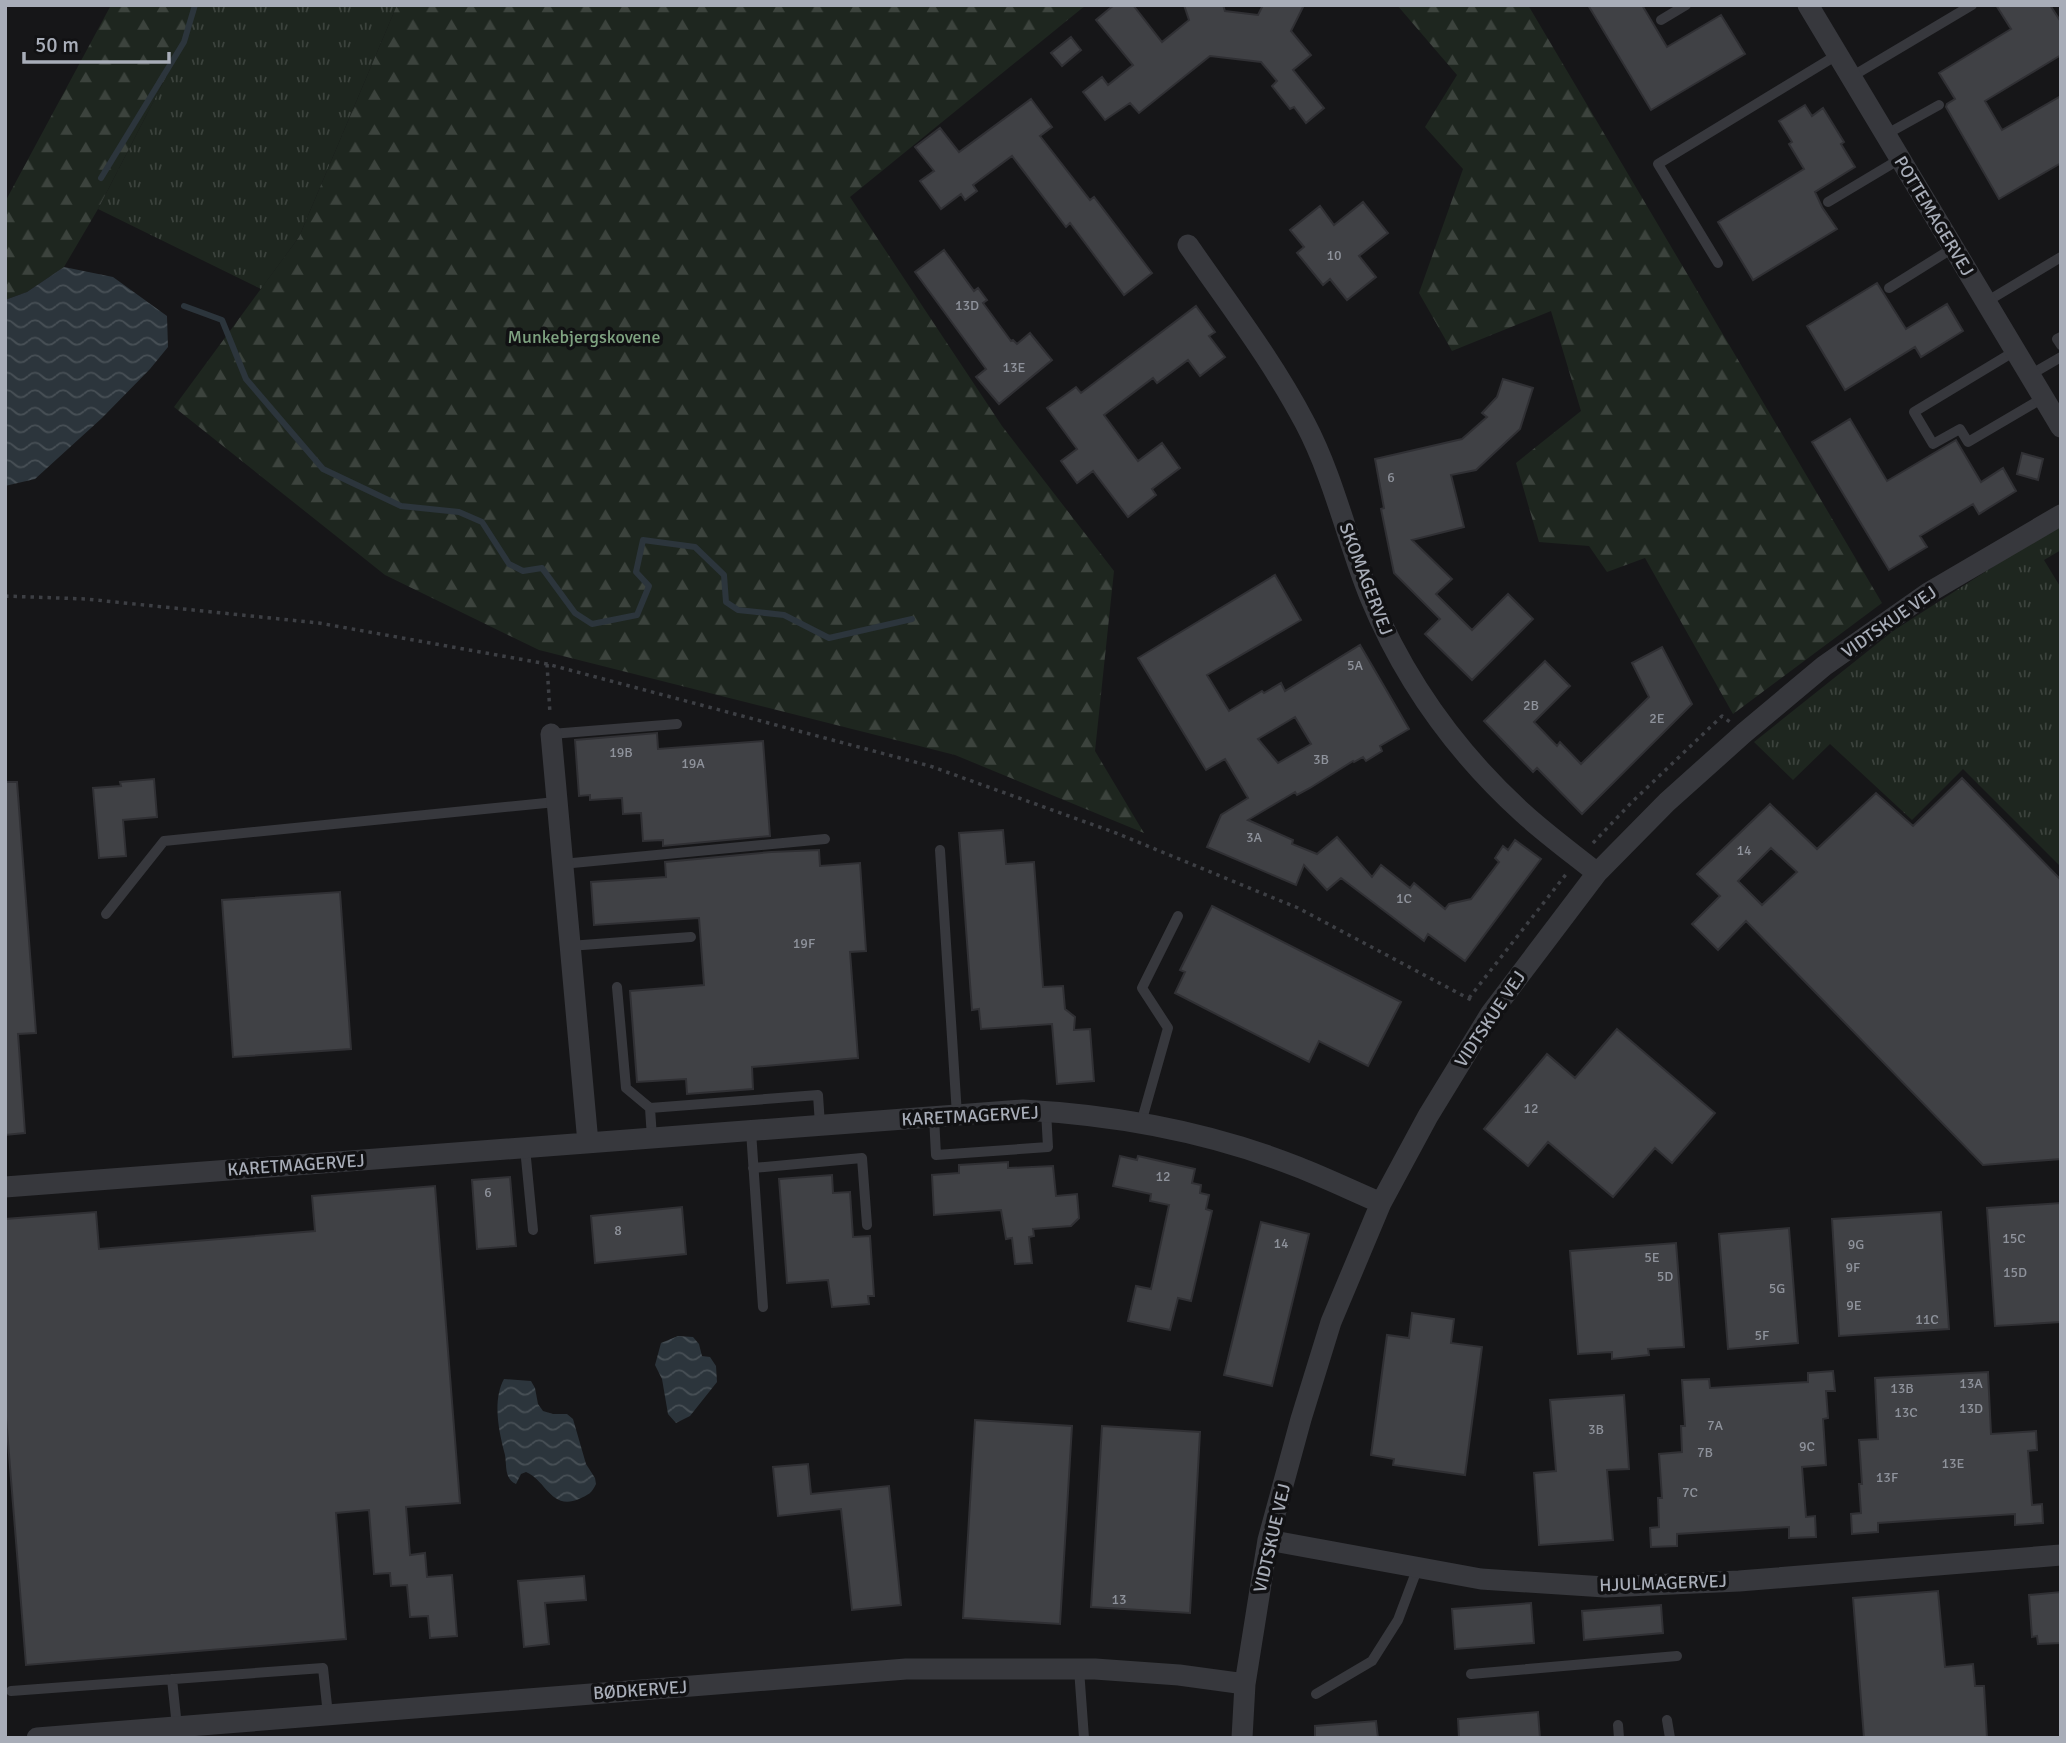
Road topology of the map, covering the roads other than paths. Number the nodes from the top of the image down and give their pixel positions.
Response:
1 (1686, 5) edge
2 (1808, 5) edge
3 (1972, 5) edge
4 (1661, 20) dead end
5 (1838, 55) junction
6 (1851, 77) junction
7 (1939, 104) dead end
8 (1885, 135) junction
9 (1900, 159) junction
10 (1828, 202) dead end
11 (1188, 245) dead end
12 (1953, 247) junction
13 (2061, 257) edge
14 (1718, 263) dead end
15 (1889, 288) dead end
16 (1986, 302) junction
17 (2061, 337) edge
18 (2061, 345) edge
19 (2015, 351) junction
20 (2061, 357) edge
21 (2030, 376) junction
22 (2043, 398) junction
23 (2061, 427) edge
24 (2061, 515) edge
25 (677, 724) dead end
26 (551, 734) joint
27 (556, 802) junction
28 (825, 839) dead end
29 (940, 850) dead end
30 (562, 864) junction
31 (1597, 873) junction
32 (106, 914) dead end
33 (1178, 916) dead end
34 (691, 937) dead end
35 (569, 946) junction
36 (617, 987) dead end
37 (650, 1108) junction
38 (1045, 1111) junction
39 (957, 1115) junction
40 (934, 1117) junction
41 (1140, 1123) junction
42 (820, 1125) junction
43 (751, 1131) junction
44 (652, 1138) junction
45 (588, 1143) junction
46 (525, 1148) junction
47 (753, 1168) junction
48 (5, 1188) edge
49 (1381, 1203) junction
50 (867, 1225) dead end
51 (533, 1230) dead end
52 (762, 1307) dead end
53 (1268, 1540) junction
54 (2061, 1555) edge
55 (1418, 1567) junction
56 (1677, 1656) dead end
57 (1079, 1669) junction
58 (1471, 1674) dead end
59 (172, 1679) junction
60 (1245, 1684) junction
61 (11, 1692) dead end
62 (1316, 1694) dead end
63 (328, 1715) junction
64 (1667, 1720) dead end
65 (1618, 1725) dead end
66 (177, 1727) junction
67 (37, 1738) edge
68 (1084, 1738) edge
69 (1242, 1738) edge
70 (1619, 1738) edge
71 (1670, 1738) edge

1 - 4 lane
2 - 5 street, POTTEMAGERVEJ
3 - 6 lane
5 - 6 street, POTTEMAGERVEJ
5 - 14 lane
6 - 8 street, POTTEMAGERVEJ
7 - 8 lane
8 - 9 street, POTTEMAGERVEJ
9 - 10 lane
9 - 12 street, POTTEMAGERVEJ
11 - 31 street, SKOMAGERVEJ
12 - 15 lane
12 - 16 street, POTTEMAGERVEJ
13 - 16 lane
16 - 19 street, POTTEMAGERVEJ
17 - 18 lane
19 - 21 street, POTTEMAGERVEJ
19 - 22 lane
20 - 21 lane
21 - 22 street, POTTEMAGERVEJ
22 - 23 street, POTTEMAGERVEJ
24 - 31 street, VIDTSKUE VEJ
25 - 26 lane
26 - 27 street
27 - 30 street
27 - 32 lane
28 - 30 lane
29 - 39 lane
30 - 35 street
31 - 49 street, VIDTSKUE VEJ
33 - 41 lane
34 - 35 lane
35 - 45 street
36 - 37 lane
37 - 42 lane
37 - 44 lane
38 - 39 street, KARETMAGERVEJ
38 - 40 lane
38 - 41 street, KARETMAGERVEJ
39 - 40 street, KARETMAGERVEJ
40 - 42 street, KARETMAGERVEJ
41 - 49 street, KARETMAGERVEJ
42 - 43 street, KARETMAGERVEJ
43 - 44 street, KARETMAGERVEJ
43 - 47 lane
44 - 45 street, KARETMAGERVEJ
45 - 46 street, KARETMAGERVEJ
46 - 48 street, KARETMAGERVEJ
46 - 51 lane
47 - 50 lane
47 - 52 lane
49 - 53 street, VIDTSKUE VEJ
53 - 55 street, HJULMAGERVEJ
53 - 60 street, VIDTSKUE VEJ
54 - 55 street, HJULMAGERVEJ
55 - 62 lane
56 - 58 lane
57 - 60 street, BØDKERVEJ
57 - 63 street, BØDKERVEJ
57 - 68 lane
59 - 61 lane
59 - 63 lane
59 - 66 lane
60 - 69 street, VIDTSKUE VEJ
63 - 66 street, BØDKERVEJ
64 - 71 lane
65 - 70 lane
66 - 67 street, BØDKERVEJ

